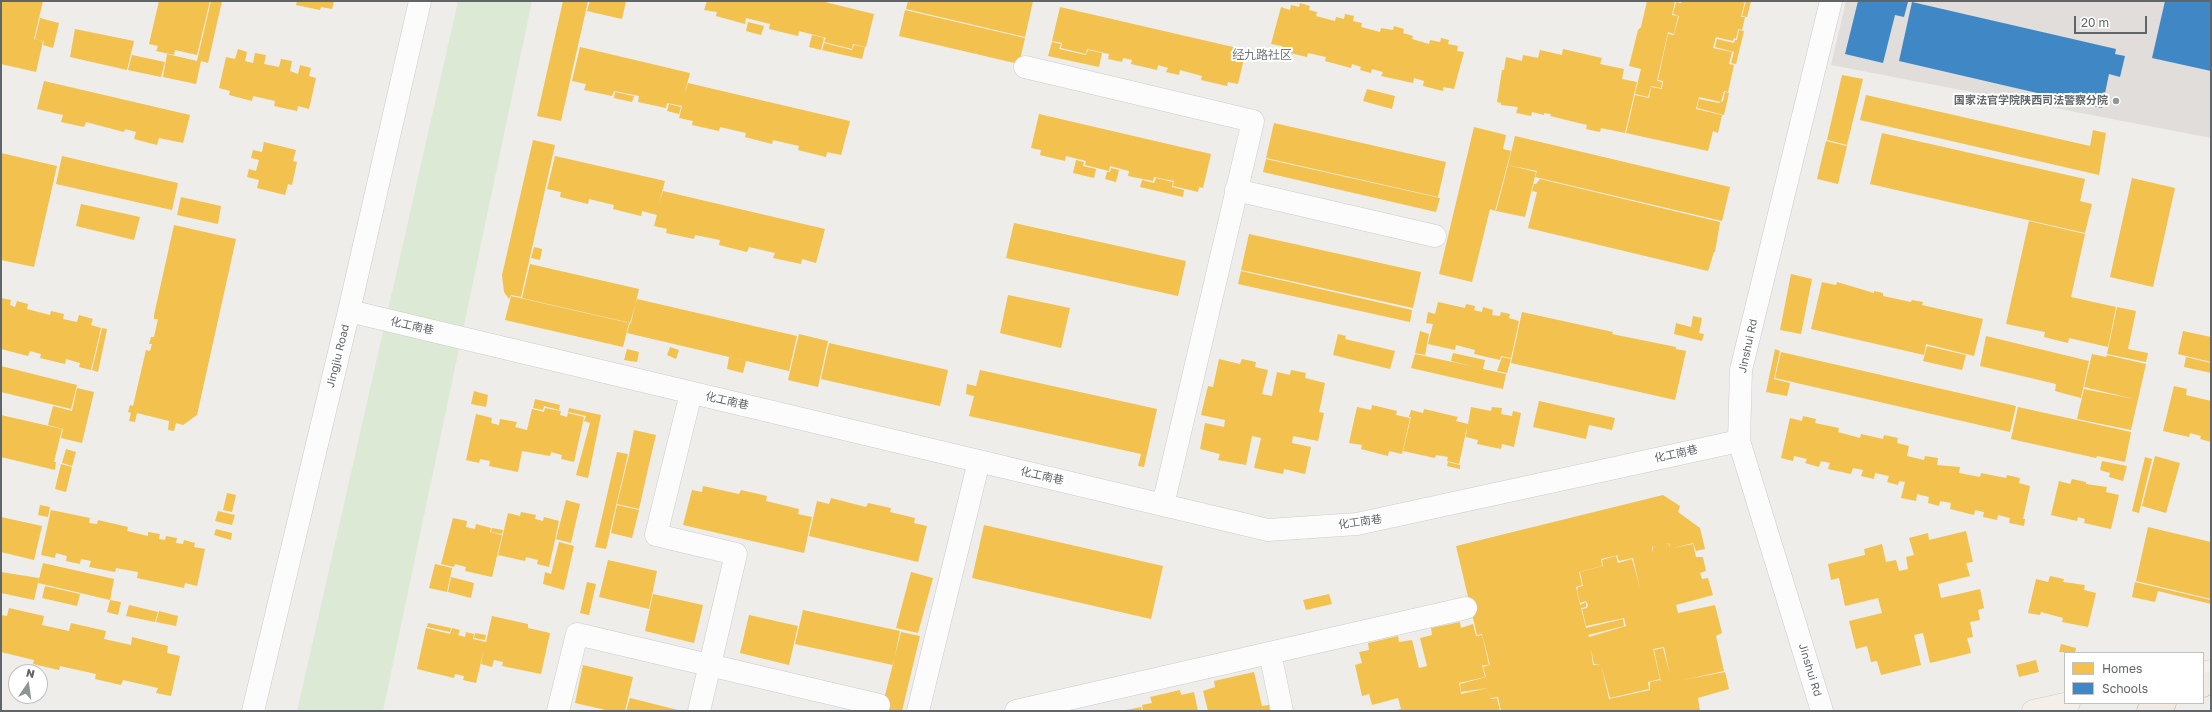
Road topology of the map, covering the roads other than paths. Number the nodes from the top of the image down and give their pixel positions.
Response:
1 (420, 1) edge
2 (1831, 1) edge
3 (1025, 67) dead end
4 (1236, 190) junction
5 (1435, 236) dead end
6 (349, 311) junction
7 (691, 392) junction
8 (1739, 441) junction
9 (980, 461) junction
10 (1163, 505) junction
11 (1466, 608) dead end
12 (1270, 653) junction
13 (710, 666) junction
14 (2064, 704) edge
15 (2163, 704) edge
16 (879, 705) dead end
17 (253, 711) edge
18 (558, 711) edge
19 (699, 711) edge
20 (918, 711) edge
21 (1016, 711) edge
22 (1282, 711) edge
23 (1822, 711) edge
24 (2033, 711) edge
25 (2148, 711) edge

1 - 6 street, Jingjiu Road
2 - 8 street, Jinshui Rd
3 - 4 street
4 - 5 street
4 - 10 street
6 - 7 street, 化工南巷
6 - 17 street, Jingjiu Road
7 - 9 street, 化工南巷
7 - 13 street
8 - 10 street, 化工南巷
8 - 23 street, Jinshui Rd
9 - 10 street, 化工南巷
9 - 20 street
11 - 12 street
12 - 21 street
12 - 22 street
13 - 16 street
13 - 18 street
13 - 19 street
14 - 24 main road
15 - 25 highway

